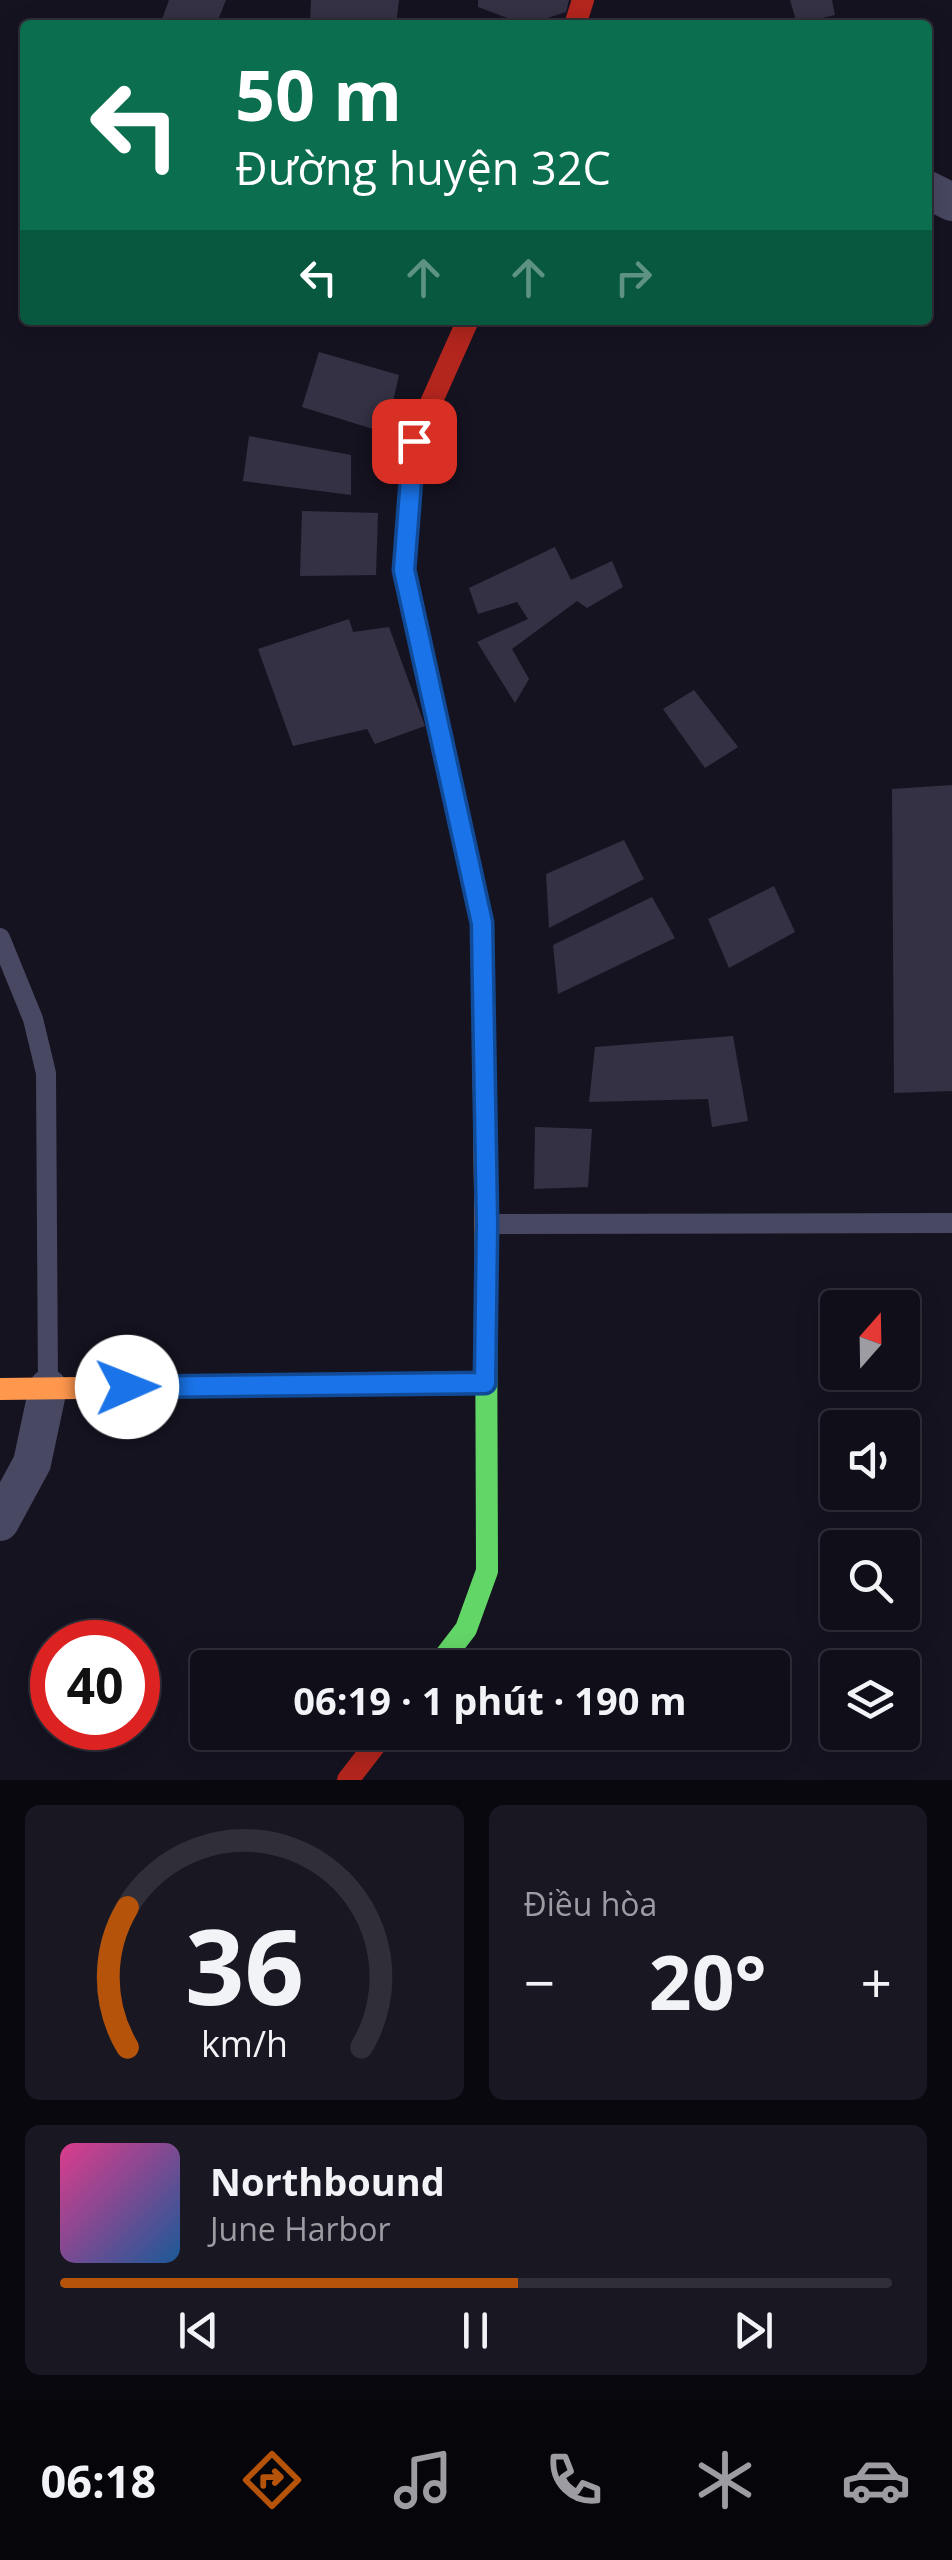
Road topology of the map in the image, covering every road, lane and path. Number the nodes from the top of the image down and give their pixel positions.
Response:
1 (466, 325) edge
2 (0, 938) edge
3 (952, 1223) edge
4 (487, 1224) junction
5 (485, 1383) junction
6 (48, 1388) junction
7 (0, 1389) edge
8 (0, 1522) edge
9 (450, 1650) edge
10 (371, 1750) edge
11 (348, 1780) edge

1 - 4 street
2 - 6 lane
3 - 4 lane
4 - 5 street
5 - 6 street
5 - 9 street
6 - 7 street
6 - 8 street
10 - 11 street

